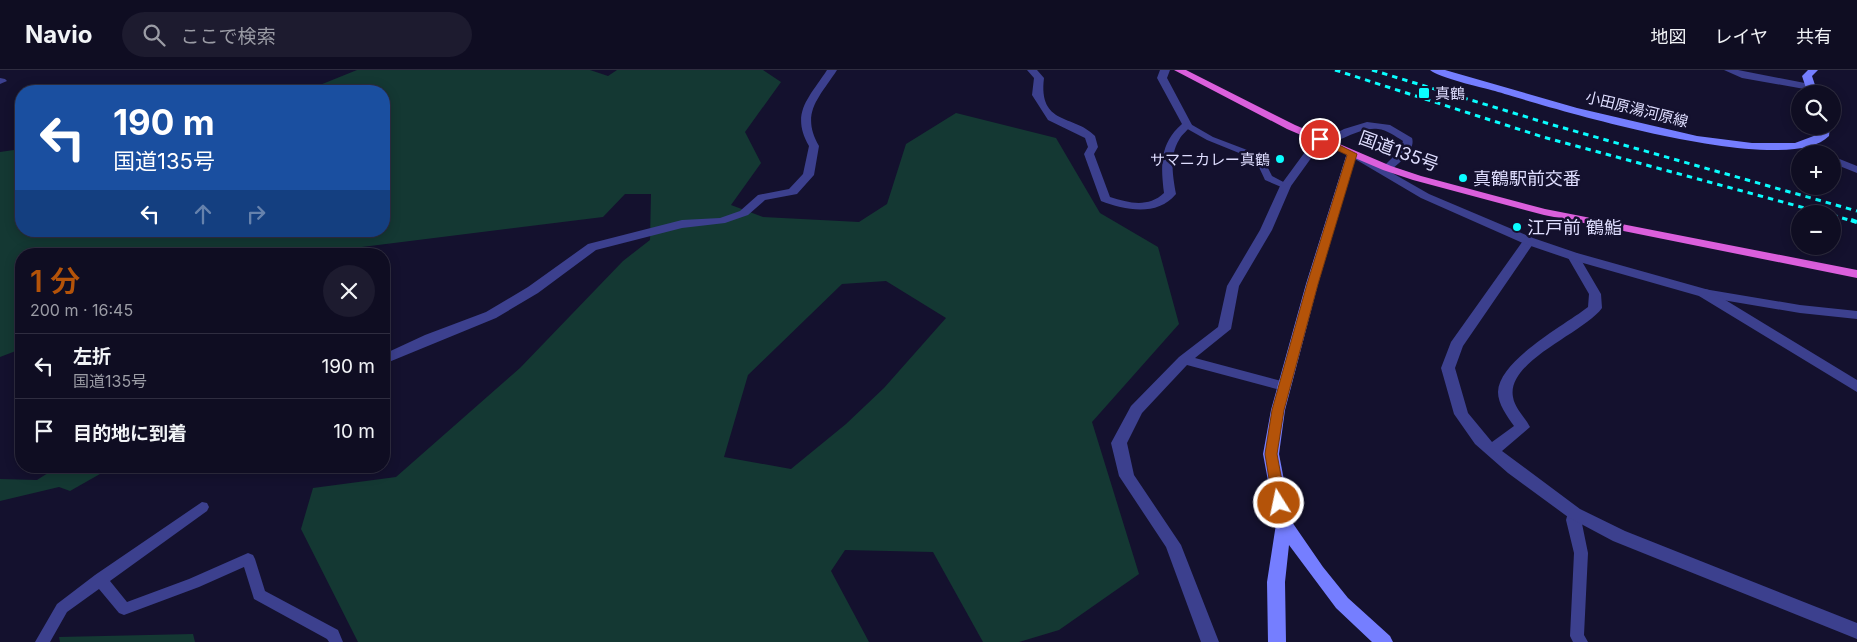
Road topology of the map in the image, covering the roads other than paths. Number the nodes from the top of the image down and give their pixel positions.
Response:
1 (832, 70) edge
2 (1032, 70) edge
3 (1165, 70) edge
4 (1179, 70) edge
5 (1435, 70) edge
6 (1730, 70) edge
7 (1813, 70) edge
8 (1810, 85) edge
9 (1791, 86) edge
10 (1186, 125) junction
11 (1824, 135) edge
12 (1323, 141) junction
13 (1808, 145) edge
14 (1791, 147) edge
15 (1352, 154) junction
16 (1841, 163) edge
17 (1387, 168) junction
18 (1857, 170) edge
19 (1286, 186) junction
20 (1529, 241) junction
21 (1573, 256) junction
22 (1857, 274) edge
23 (1704, 293) junction
24 (1857, 314) edge
25 (390, 356) edge
26 (1184, 360) junction
27 (1284, 386) junction
28 (1857, 387) edge
29 (1492, 450) junction
30 (202, 507) dead end
31 (1574, 513) junction
32 (1284, 524) junction
33 (100, 579) junction
34 (1857, 631) edge
35 (42, 642) edge
36 (336, 642) edge
37 (1210, 642) edge
38 (1277, 642) edge
39 (1384, 642) edge
40 (1581, 642) edge

1 - 25 street
2 - 10 street
3 - 10 street
4 - 12 highway, 国道135号
5 - 14 main road, 小田原湯河原線
6 - 9 street
7 - 8 main road
10 - 19 lane
11 - 13 main road, 小田原湯河原線
12 - 15 highway, 国道135号
12 - 17 street
12 - 19 street
15 - 17 highway, 国道135号
15 - 20 street
15 - 27 main road
16 - 18 street
17 - 22 highway, 国道135号
19 - 26 street
20 - 21 street
20 - 29 street
21 - 23 street
21 - 29 street
23 - 24 street
23 - 28 street
26 - 27 street
26 - 37 street
27 - 32 main road
29 - 31 street
30 - 33 lane
31 - 34 street
31 - 40 lane
32 - 38 main road
32 - 39 main road
33 - 35 lane
33 - 36 lane

